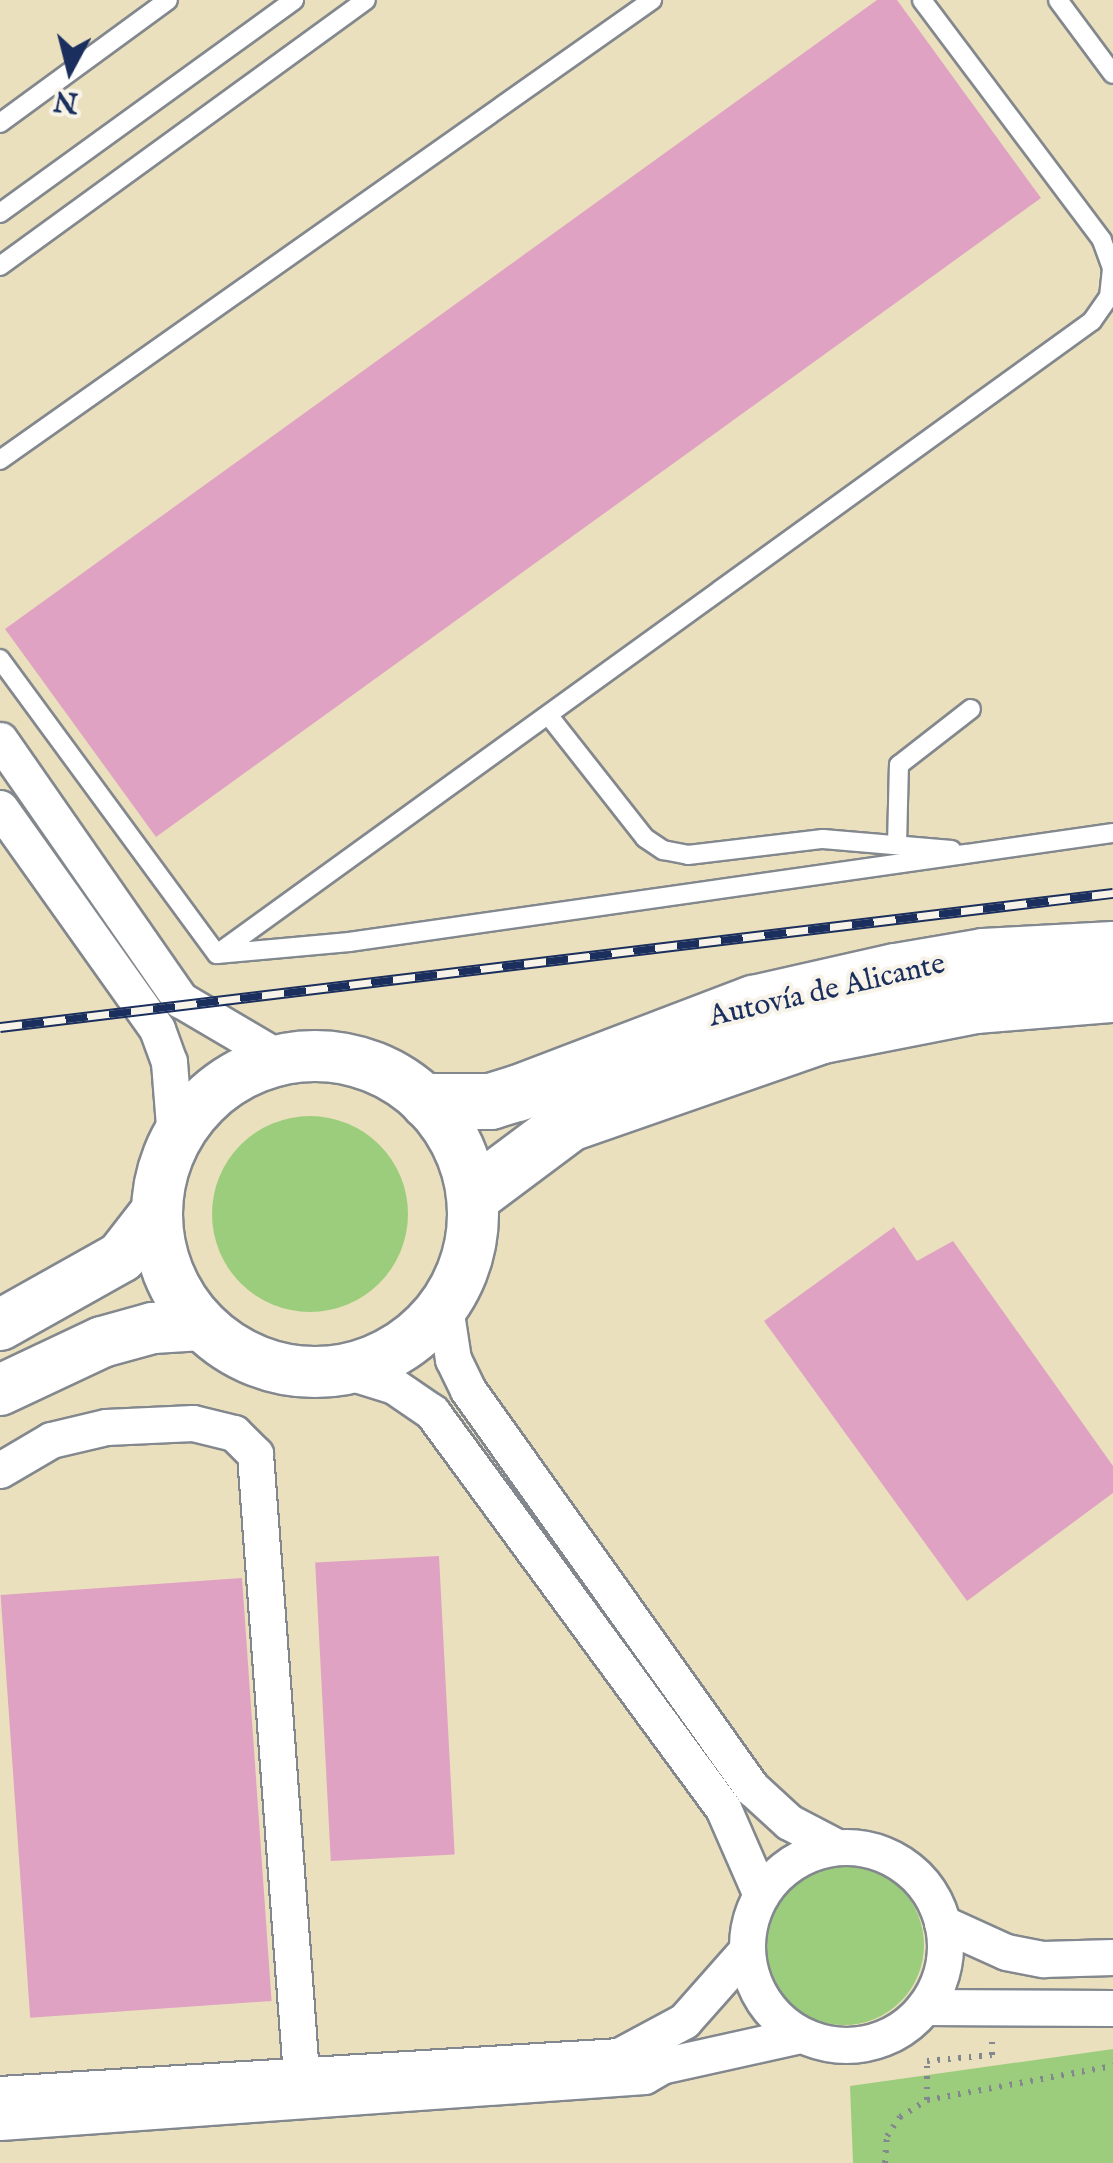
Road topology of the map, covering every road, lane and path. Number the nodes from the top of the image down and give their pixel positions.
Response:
1 (168, 0) edge
2 (294, 0) edge
3 (366, 0) edge
4 (652, 0) edge
5 (922, 0) edge
6 (1058, 0) edge
7 (1113, 74) edge
8 (0, 123) edge
9 (0, 214) edge
10 (0, 266) edge
11 (0, 460) edge
12 (0, 659) edge
13 (971, 708) dead end
14 (549, 716) junction
15 (0, 740) edge
16 (0, 808) edge
17 (1113, 833) edge
18 (898, 845) junction
19 (988, 852) junction
20 (1113, 949) edge
21 (217, 954) junction
22 (1113, 994) edge
23 (281, 1059) junction
24 (428, 1101) junction
25 (560, 1102) junction
26 (175, 1139) junction
27 (474, 1194) junction
28 (156, 1212) junction
29 (445, 1307) junction
30 (0, 1325) edge
31 (202, 1325) junction
32 (343, 1370) junction
33 (0, 1390) edge
34 (0, 1470) edge
35 (836, 1848) junction
36 (760, 1895) junction
37 (942, 1923) junction
38 (746, 1951) junction
39 (1113, 1956) edge
40 (924, 2008) junction
41 (993, 2008) junction
42 (1113, 2008) edge
43 (801, 2035) junction
44 (619, 2056) junction
45 (660, 2066) junction
46 (1113, 2066) edge
47 (301, 2074) junction
48 (0, 2094) edge
49 (927, 2100) junction
50 (0, 2122) edge
51 (885, 2163) edge

1 - 8 lane
2 - 9 lane
3 - 10 lane
4 - 11 lane
5 - 14 lane
6 - 7 lane
12 - 21 lane
13 - 18 lane
14 - 18 lane
14 - 21 lane
15 - 23 street
16 - 26 street
17 - 19 lane
18 - 19 lane
19 - 21 lane
20 - 25 highway, Autovía de Alicante
22 - 25 highway, Autovía de Alicante
23 - 24 street
23 - 26 street
24 - 25 highway
24 - 27 street
25 - 27 highway
26 - 28 street
27 - 29 street
28 - 30 street
28 - 31 street
29 - 32 street
29 - 35 street
31 - 32 street
31 - 33 street
32 - 36 street
34 - 47 street
35 - 36 street
35 - 37 street
36 - 38 street
37 - 39 street
37 - 40 street
38 - 43 street
38 - 44 street
40 - 41 street
40 - 43 street
41 - 42 street
41 - 49 path
43 - 45 street
44 - 45 street
44 - 47 street
45 - 50 street
46 - 49 path
47 - 48 street
49 - 51 path

